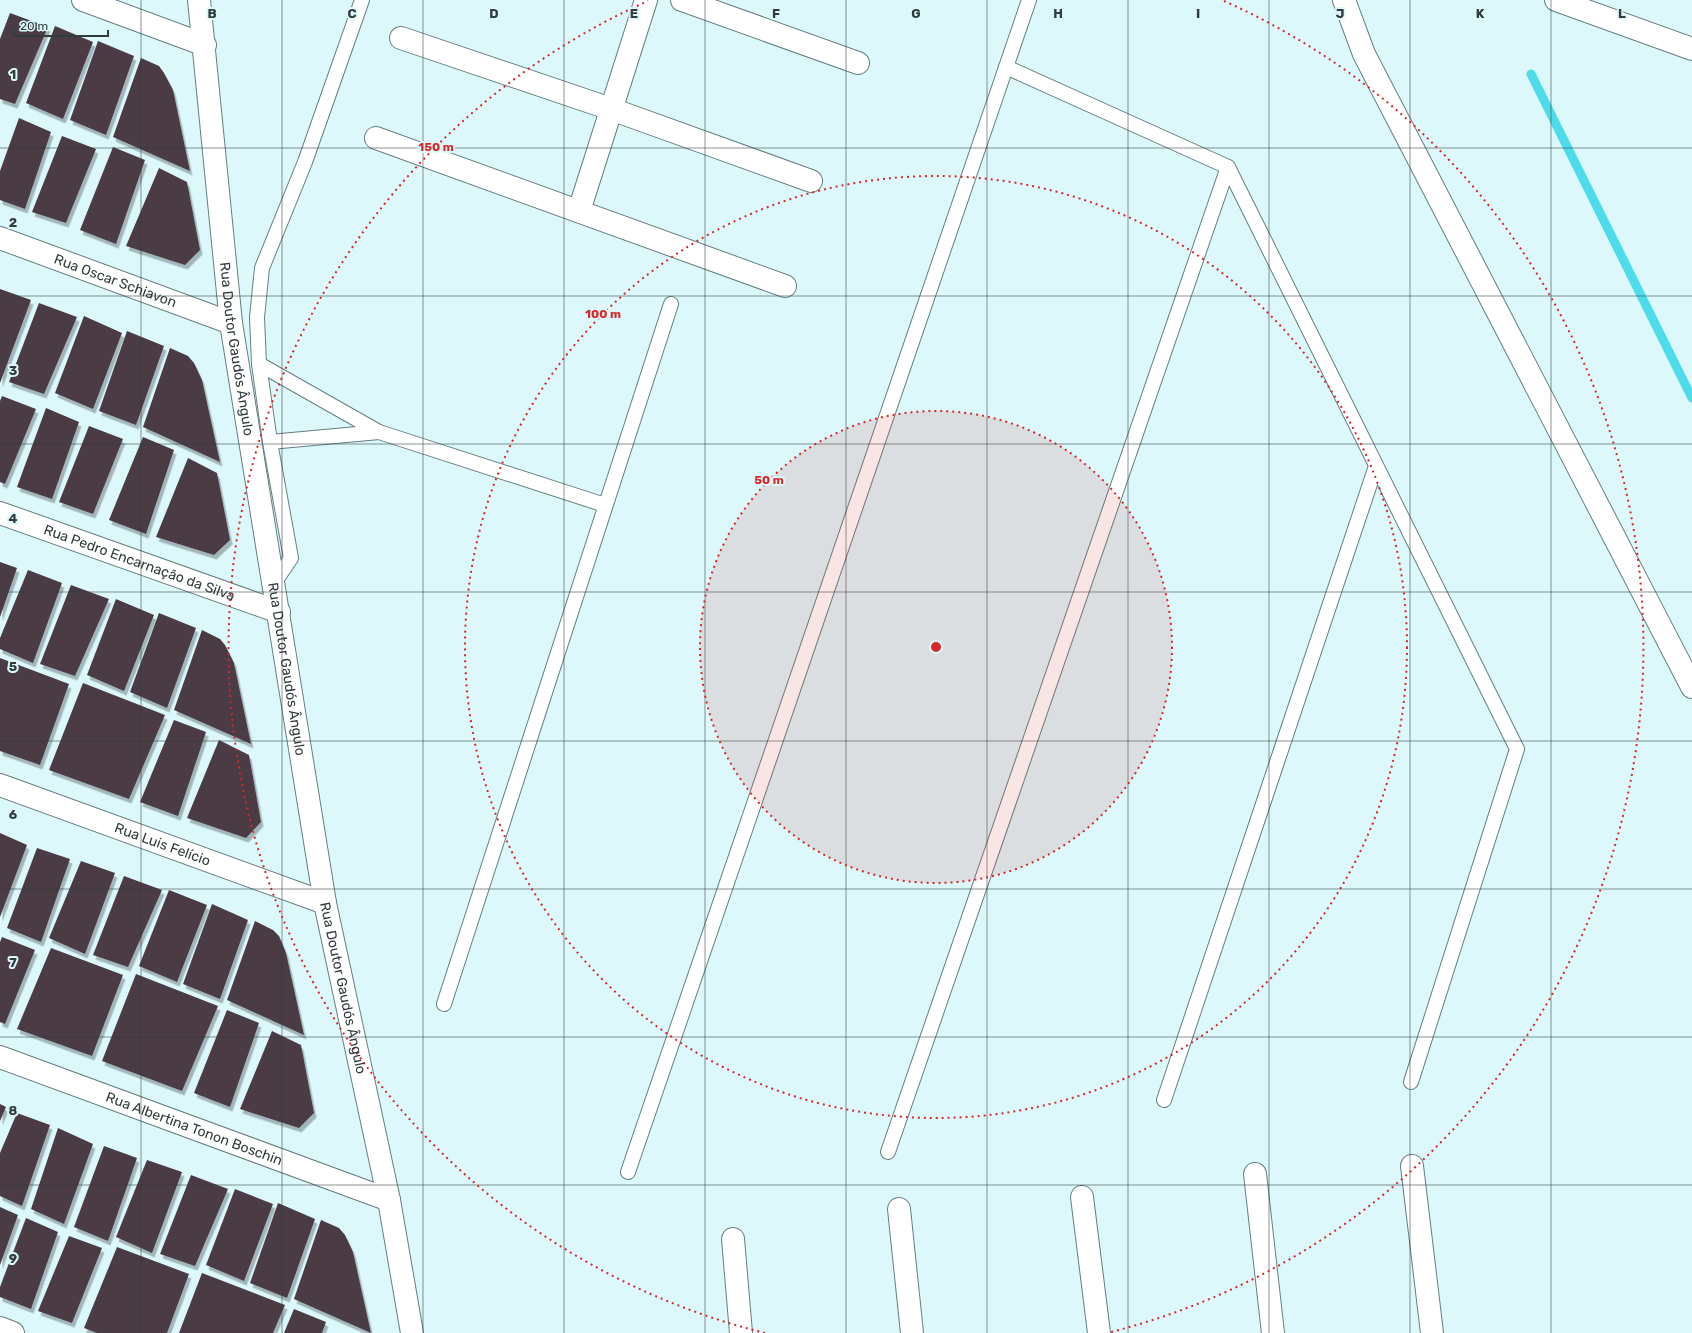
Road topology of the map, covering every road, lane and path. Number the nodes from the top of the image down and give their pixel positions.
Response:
1 (83, 0) edge
2 (199, 0) edge
3 (362, 0) edge
4 (646, 0) edge
5 (682, 0) edge
6 (1029, 0) edge
7 (1344, 0) edge
8 (1556, 0) edge
9 (1587, 5) edge
10 (401, 38) dead end
11 (205, 45) junction
12 (1692, 49) edge
13 (858, 63) dead end
14 (1006, 67) junction
15 (611, 110) junction
16 (376, 138) dead end
17 (1228, 168) junction
18 (811, 181) dead end
19 (579, 211) junction
20 (0, 238) edge
21 (785, 286) dead end
22 (670, 304) dead end
23 (231, 323) junction
24 (259, 364) junction
25 (378, 432) junction
26 (270, 442) junction
27 (1376, 466) junction
28 (605, 505) junction
29 (0, 513) edge
30 (274, 583) junction
31 (279, 612) junction
32 (1692, 687) edge
33 (0, 785) edge
34 (325, 902) junction
35 (444, 1004) dead end
36 (0, 1056) edge
37 (1411, 1082) dead end
38 (1164, 1100) dead end
39 (888, 1152) dead end
40 (1412, 1166) dead end
41 (628, 1172) dead end
42 (1255, 1174) dead end
43 (1082, 1197) dead end
44 (389, 1200) junction
45 (899, 1209) dead end
46 (733, 1240) dead end
47 (0, 1328) edge
48 (13, 1333) edge
49 (412, 1333) edge
50 (741, 1333) edge
51 (912, 1333) edge
52 (1099, 1333) edge
53 (1273, 1333) edge
54 (1432, 1333) edge

1 - 11 street
2 - 11 street, Rua Doutor Gaudós Ângulo
3 - 24 lane
4 - 15 street
5 - 13 street
6 - 14 lane
7 - 32 street
8 - 9 street
9 - 12 street
10 - 15 street
11 - 23 street, Rua Doutor Gaudós Ângulo
14 - 17 lane
14 - 41 lane
15 - 18 street
15 - 19 street
16 - 19 street
17 - 27 lane
17 - 39 lane
19 - 21 street
20 - 23 street, Rua Oscar Schiavon
22 - 28 lane
23 - 30 street, Rua Doutor Gaudós Ângulo
24 - 25 lane
24 - 26 lane
25 - 26 lane
25 - 28 lane
26 - 30 lane
27 - 37 lane
27 - 38 lane
28 - 35 lane
29 - 31 street, Rua Pedro Encarnação da Silva
30 - 31 street, Rua Doutor Gaudós Ângulo
31 - 34 street, Rua Doutor Gaudós Ângulo
33 - 34 street, Rua Luis Felício
34 - 44 street, Rua Doutor Gaudós Ângulo
36 - 44 street, Rua Albertina Tonon Boschin
40 - 54 street
42 - 53 street
43 - 52 street
44 - 49 street, Rua Doutor Gaudós Ângulo
45 - 51 street
46 - 50 street
47 - 48 street

